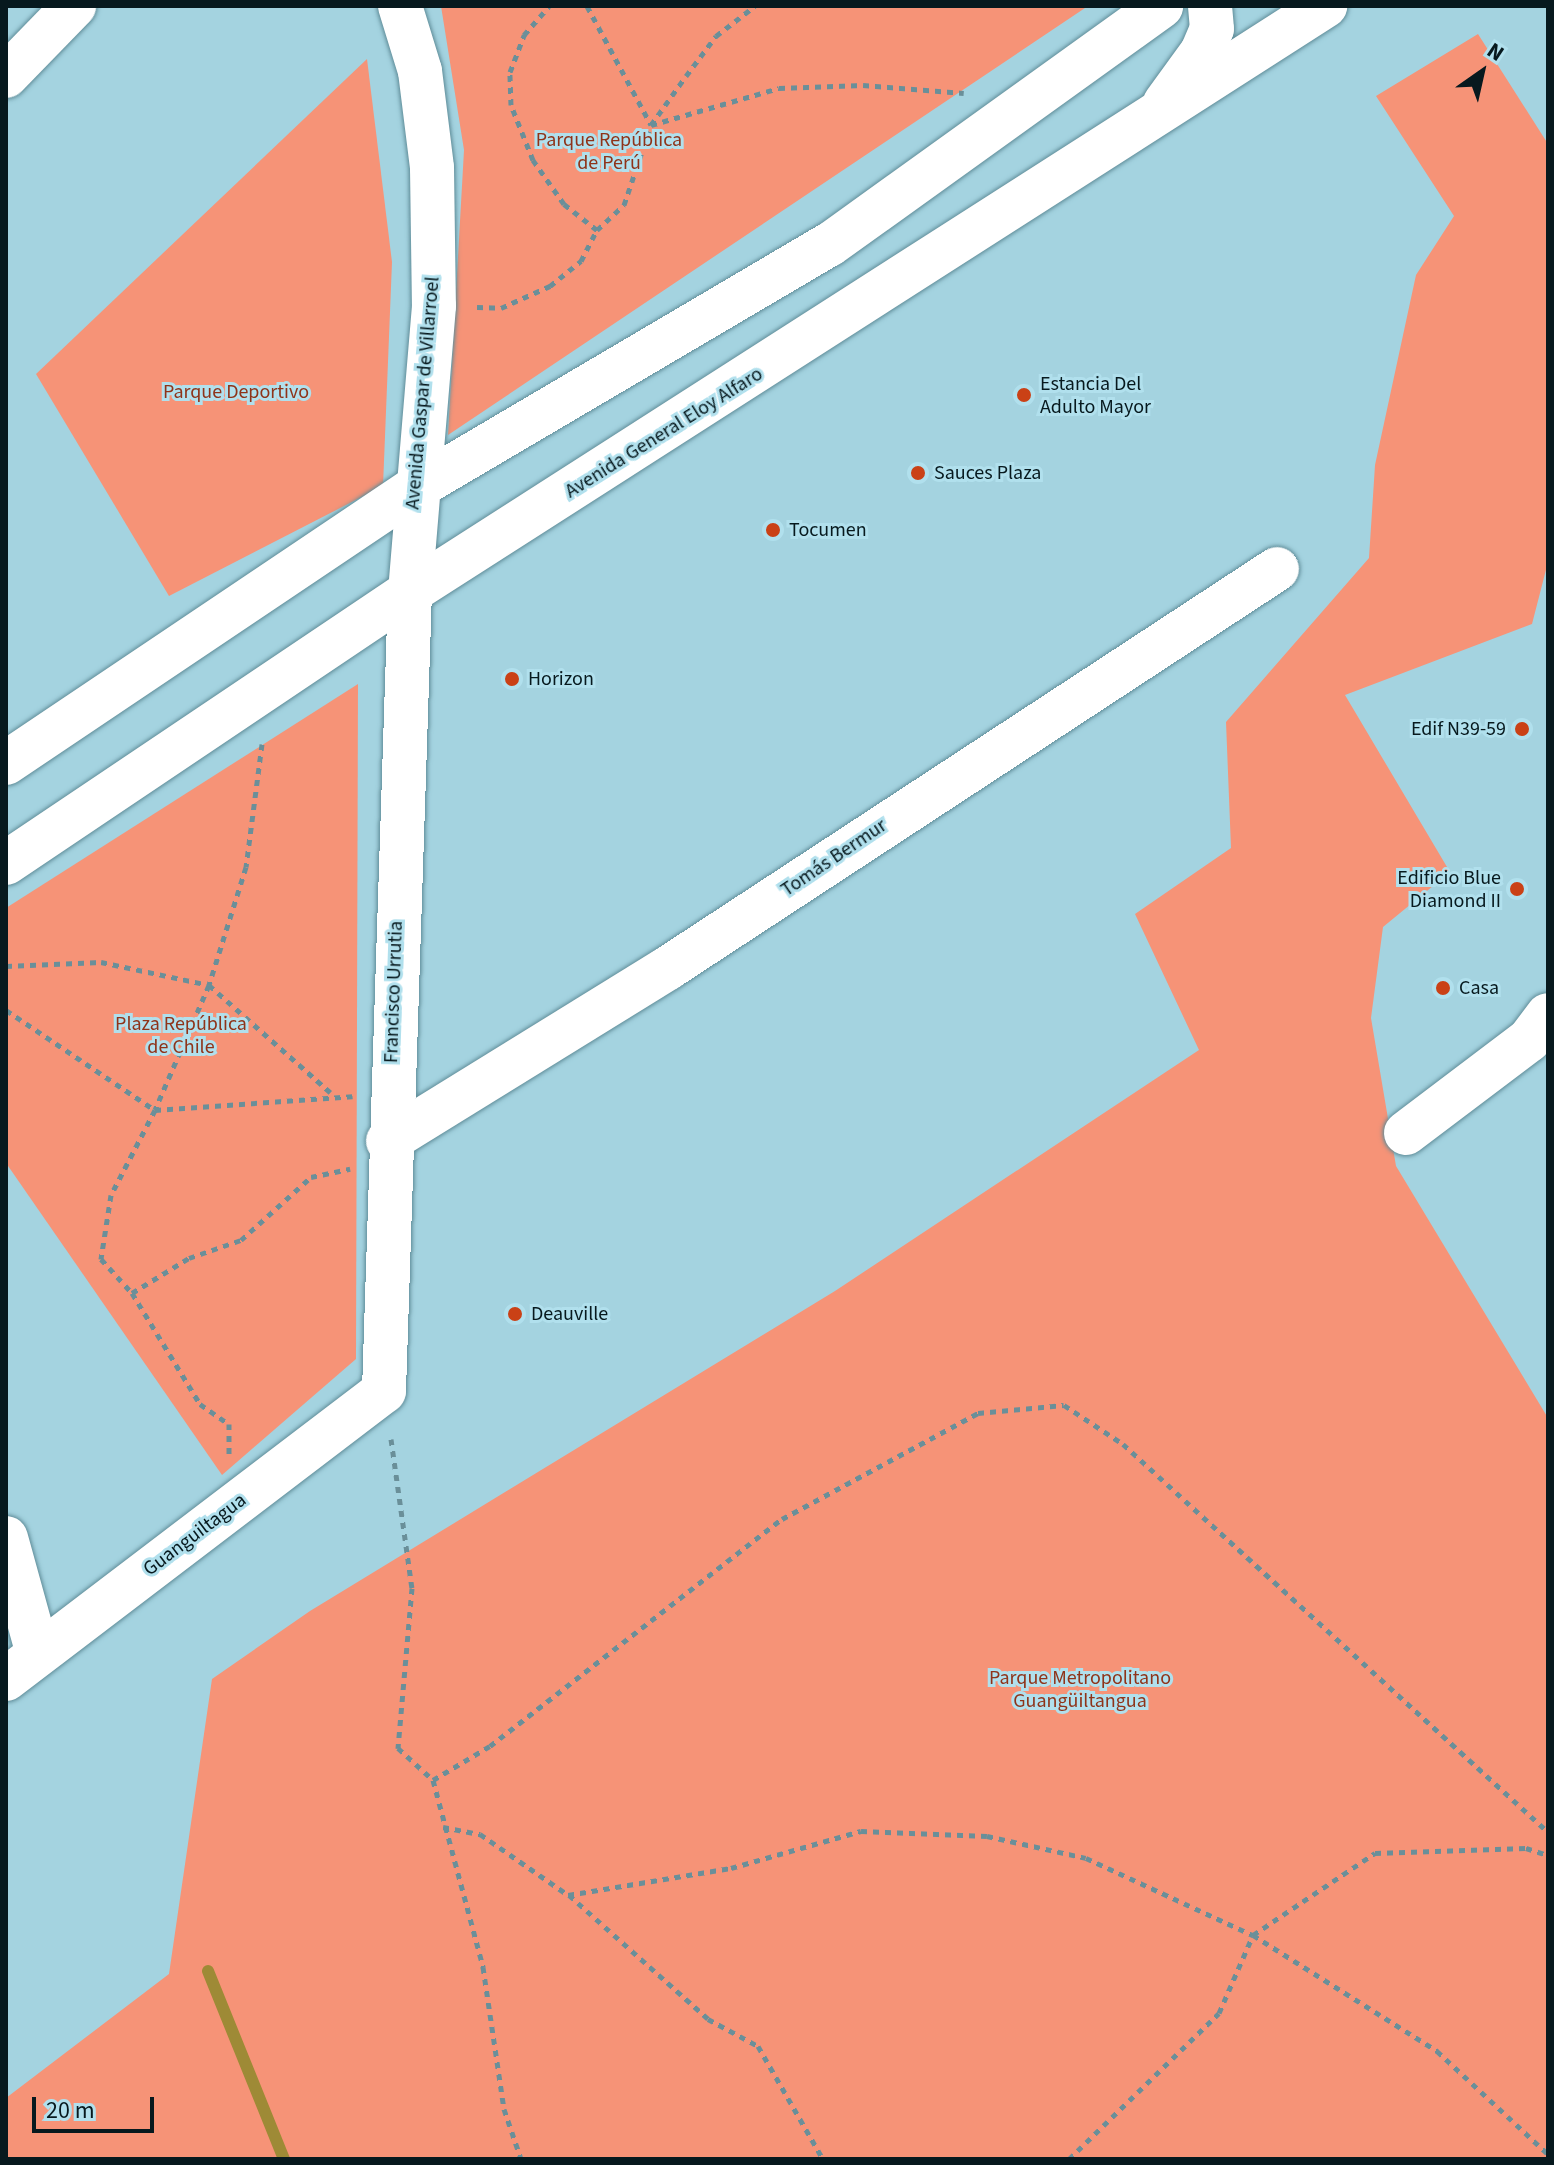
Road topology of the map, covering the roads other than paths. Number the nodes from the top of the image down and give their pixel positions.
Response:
1 (74, 6) edge
2 (400, 6) edge
3 (1161, 6) edge
4 (1210, 6) edge
5 (1325, 6) edge
6 (6, 76) edge
7 (1165, 103) junction
8 (414, 489) junction
9 (1277, 569) dead end
10 (410, 592) junction
11 (6, 763) edge
12 (6, 863) edge
13 (1548, 1015) edge
14 (1406, 1133) dead end
15 (389, 1137) junction
16 (384, 1391) joint
17 (6, 1538) edge
18 (22, 1667) edge

1 - 6 main road
2 - 8 main road, Avenida Gaspar de Villarroel
3 - 8 main road
4 - 7 main road
5 - 7 main road, Avenida General Eloy Alfaro
7 - 10 main road, Avenida General Eloy Alfaro
8 - 10 main road, Avenida Gaspar de Villarroel
8 - 11 main road
9 - 15 main road, Tomás Bermur
10 - 12 main road, Avenida General Eloy Alfaro
10 - 15 main road, Francisco Urrutia
13 - 14 main road
15 - 16 main road, Francisco Urrutia
16 - 18 main road, Guanguiltagua
17 - 18 main road

